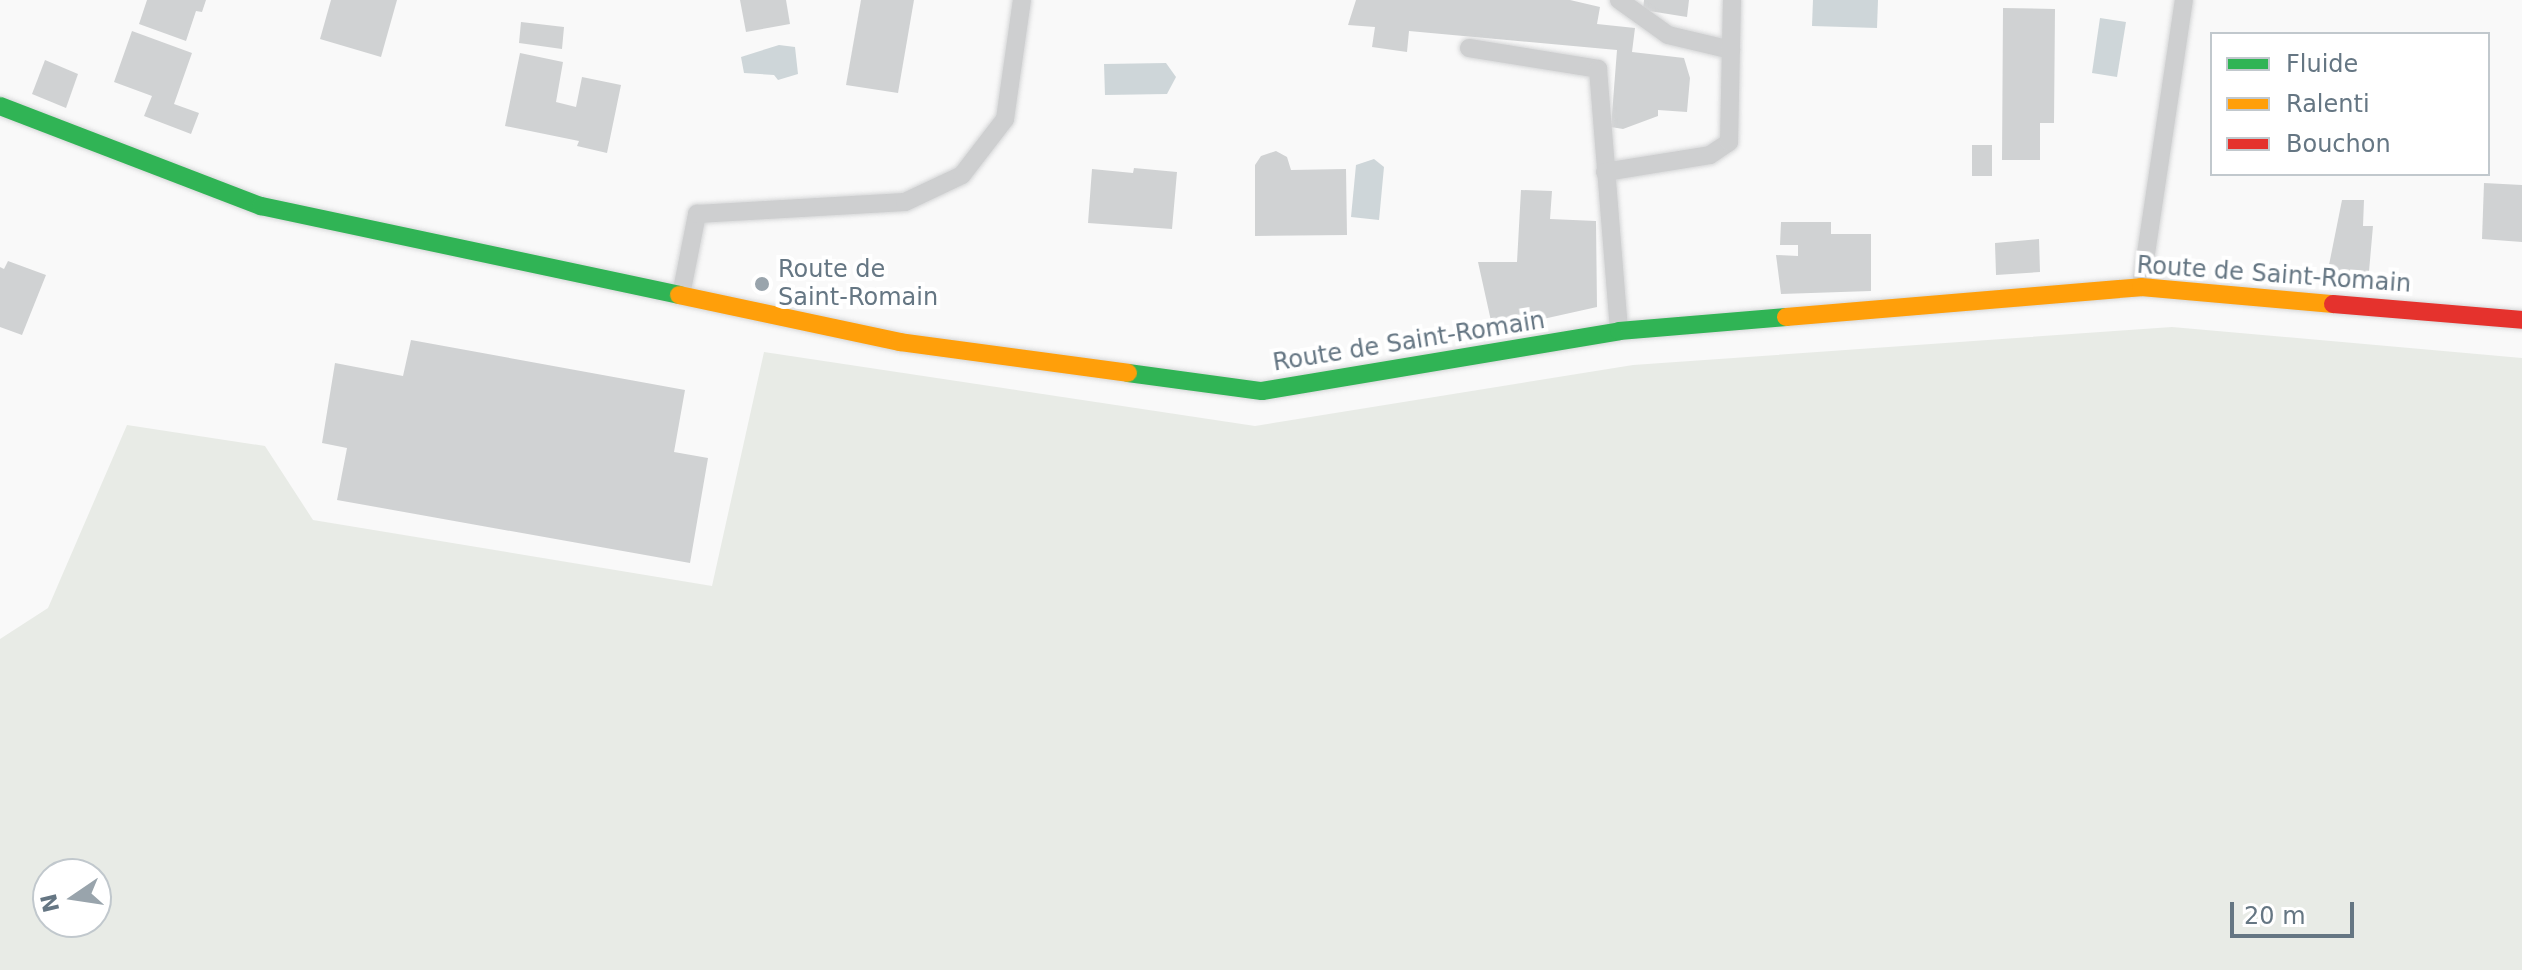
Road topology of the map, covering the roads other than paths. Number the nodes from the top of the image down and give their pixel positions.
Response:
1 (1022, 0) edge
2 (1619, 0) edge
3 (1732, 0) edge
4 (2184, 0) edge
5 (1469, 48) dead end
6 (1731, 50) junction
7 (0, 106) edge
8 (1605, 172) junction
9 (2141, 287) junction
10 (681, 296) junction
11 (2522, 320) edge
12 (1619, 331) junction

1 - 10 lane
2 - 6 lane
3 - 6 lane
4 - 9 lane
5 - 8 lane
6 - 8 lane
7 - 10 main road, Route de Saint-Romain
8 - 12 lane
9 - 11 main road, Route de Saint-Romain
9 - 12 main road, Route de Saint-Romain
10 - 12 main road, Route de Saint-Romain

